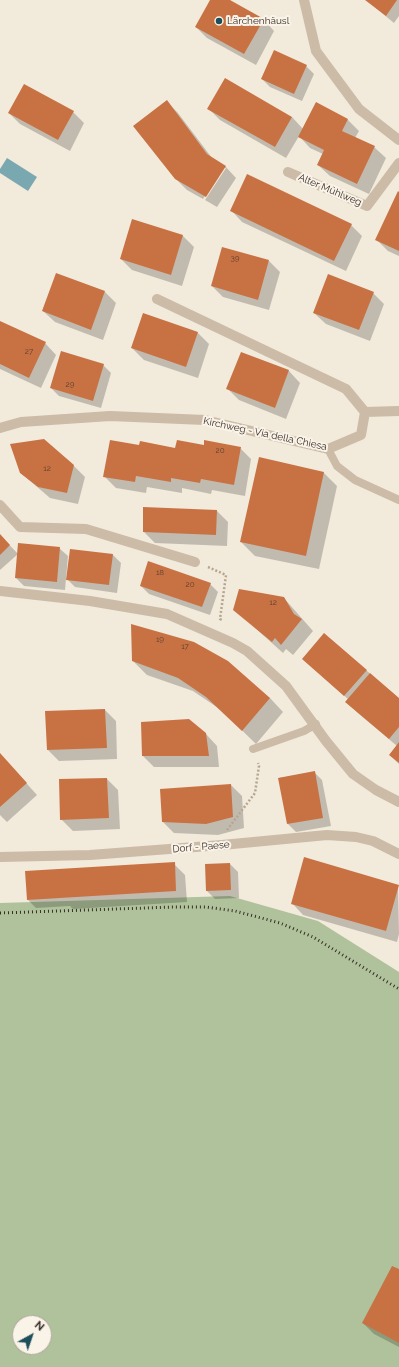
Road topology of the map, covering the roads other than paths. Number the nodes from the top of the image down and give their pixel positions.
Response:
1 (304, 0) edge
2 (399, 140) edge
3 (399, 163) edge
4 (288, 172) dead end
5 (157, 299) dead end
6 (399, 411) edge
7 (365, 412) junction
8 (0, 428) edge
9 (328, 448) junction
10 (399, 500) edge
11 (0, 505) edge
12 (196, 562) road end
13 (0, 592) edge
14 (316, 724) junction
15 (253, 749) dead end
16 (399, 802) edge
17 (399, 854) edge
18 (0, 857) edge

1 - 2 street
3 - 4 street, Alter Mühlweg
5 - 7 street
6 - 7 street
7 - 9 street, Kirchweg - Via della Chiesa
8 - 9 street, Kirchweg - Via della Chiesa
9 - 10 lane
11 - 12 street
13 - 14 street
14 - 15 lane
14 - 16 street
17 - 18 street, Dorf - Paese

